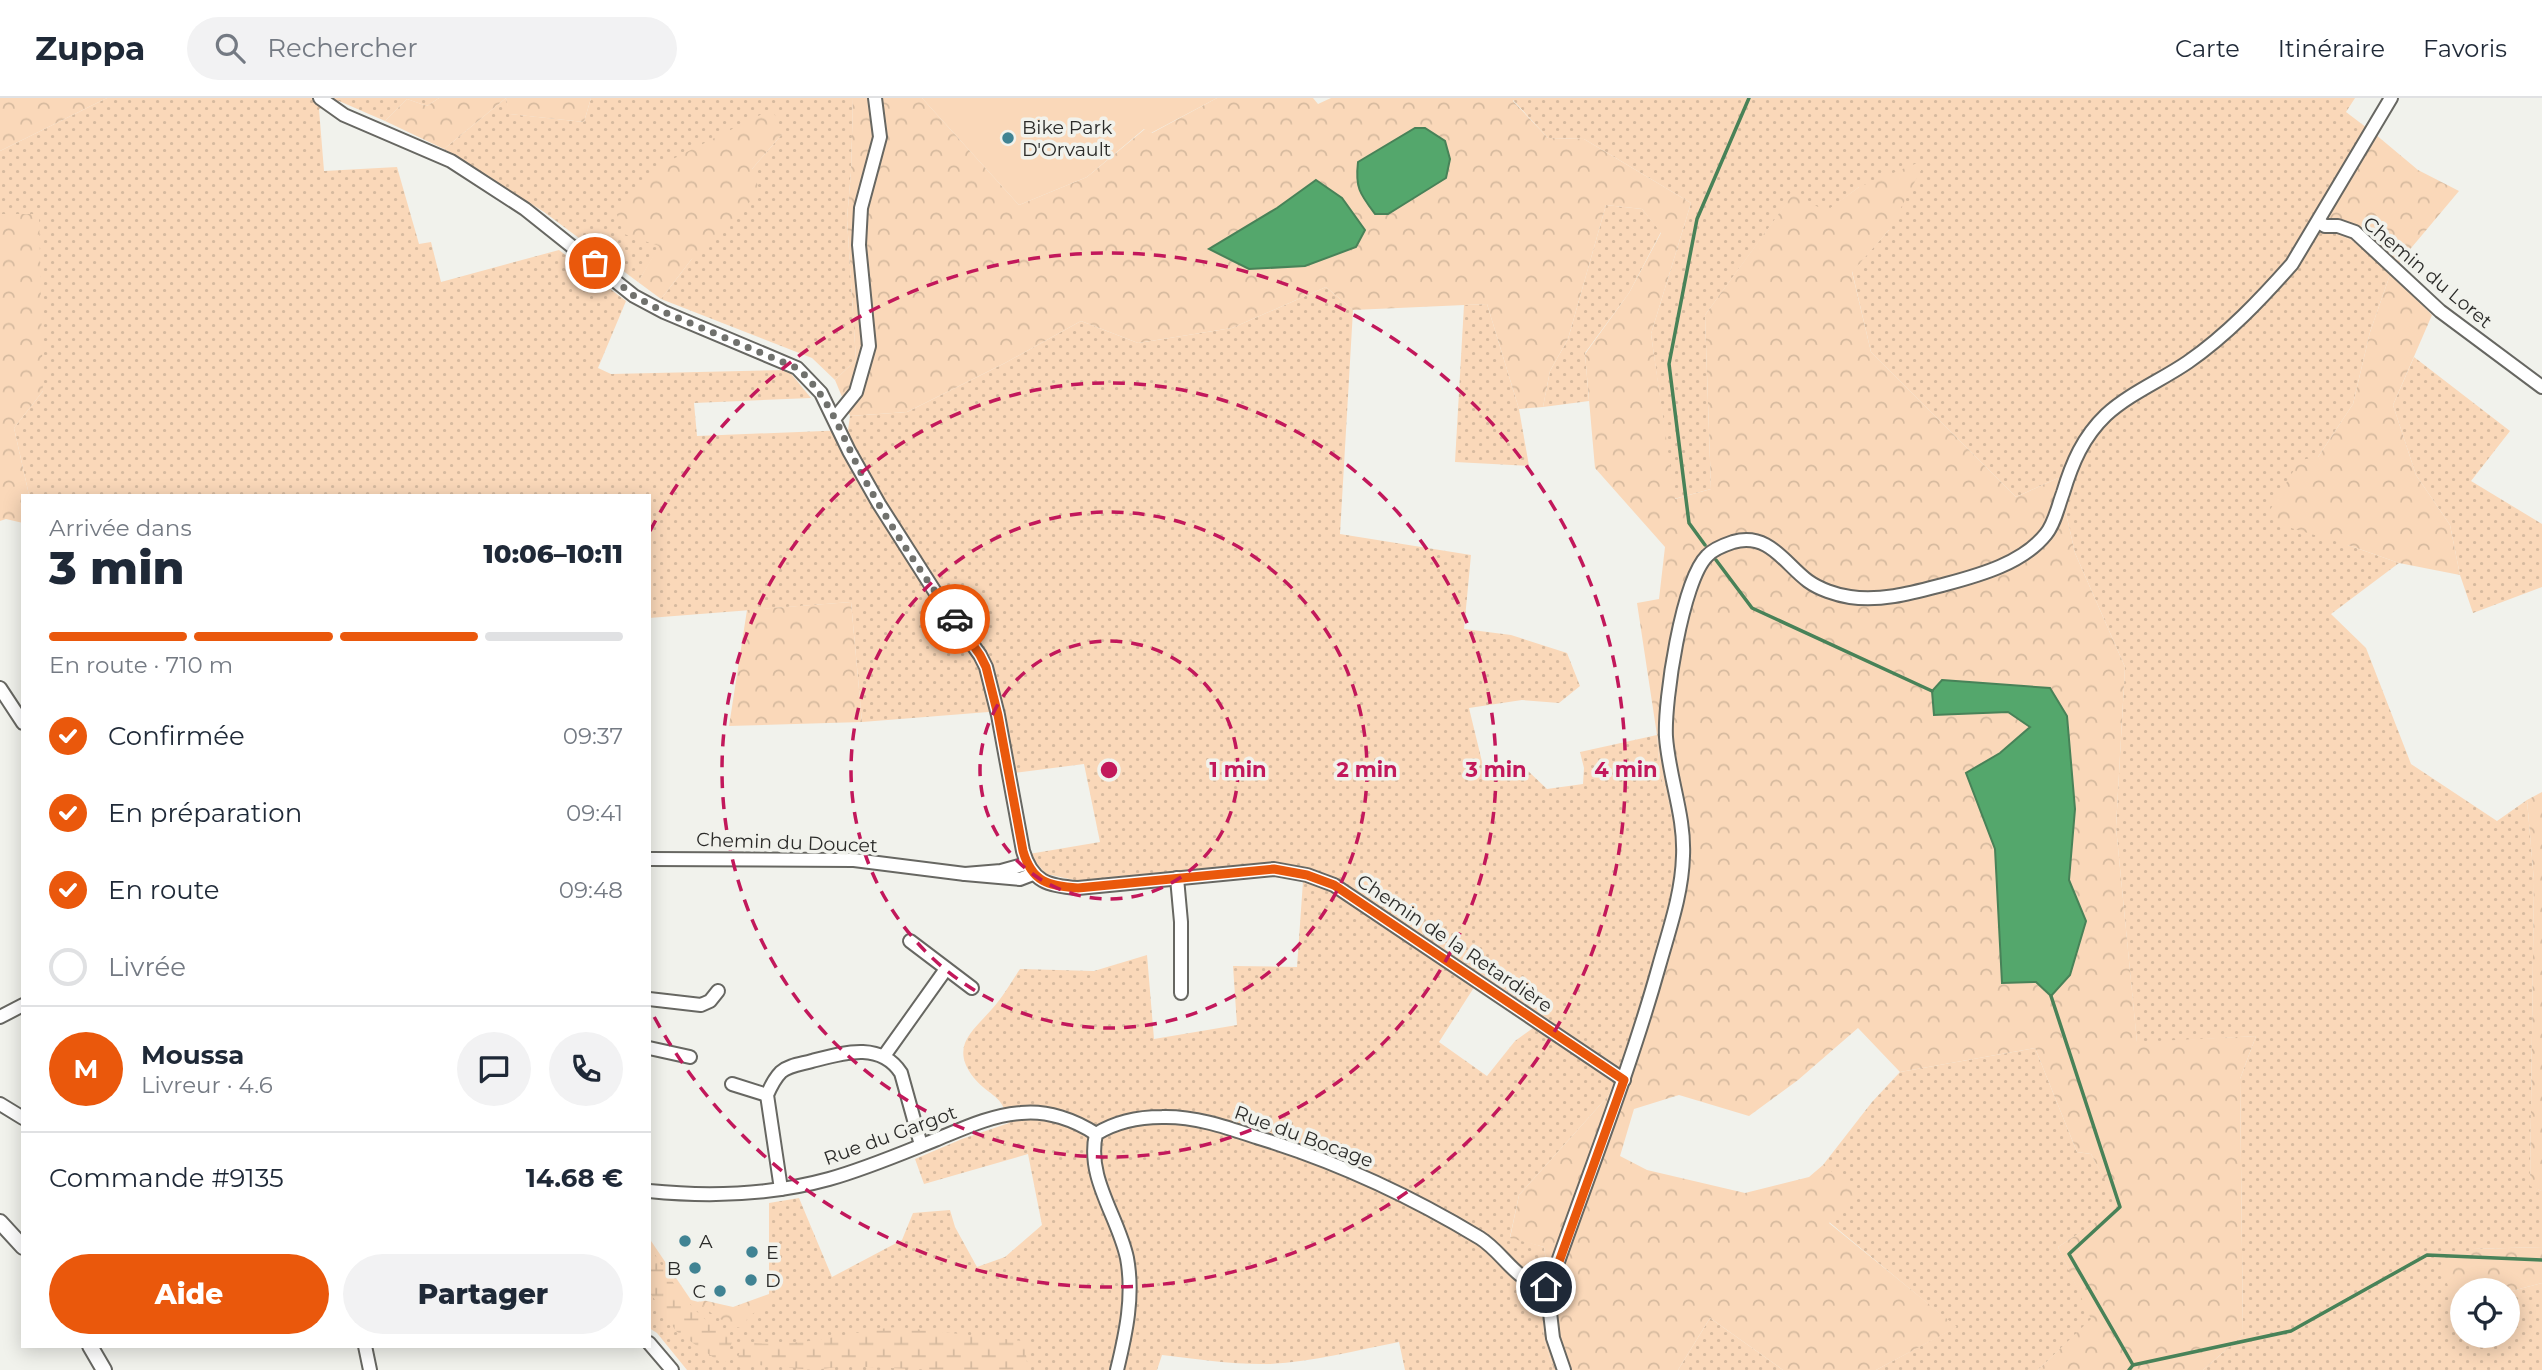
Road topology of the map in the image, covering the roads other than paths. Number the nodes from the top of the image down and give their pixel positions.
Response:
1 (320, 98) edge
2 (874, 98) edge
3 (2391, 98) edge
4 (2319, 222) junction
5 (2542, 387) edge
6 (835, 418) junction
7 (0, 688) edge
8 (21, 720) edge
9 (651, 859) edge
10 (1030, 869) junction
11 (1177, 878) junction
12 (910, 942) dead end
13 (946, 969) junction
14 (972, 988) dead end
15 (718, 991) dead end
16 (1181, 993) dead end
17 (651, 999) edge
18 (21, 1006) edge
19 (0, 1017) edge
20 (651, 1048) edge
21 (884, 1056) junction
22 (690, 1057) dead end
23 (1624, 1080) junction
24 (732, 1084) dead end
25 (767, 1095) junction
26 (0, 1104) edge
27 (21, 1117) edge
28 (1097, 1134) junction
29 (921, 1145) junction
30 (782, 1189) junction
31 (651, 1191) edge
32 (0, 1222) edge
33 (21, 1245) edge
34 (1546, 1287) junction
35 (651, 1345) edge
36 (91, 1348) edge
37 (365, 1348) edge
38 (104, 1370) edge
39 (370, 1370) edge
40 (672, 1370) edge
41 (1116, 1370) edge
42 (1564, 1370) edge

1 - 6 street
2 - 6 street
3 - 4 street
4 - 5 street, Chemin du Loret
4 - 23 street
6 - 10 street
7 - 8 street
9 - 10 street, Chemin du Doucet
10 - 11 street, Chemin de la Retardière
11 - 16 street
11 - 23 street, Chemin de la Retardière
12 - 13 street
13 - 14 street
13 - 21 street
15 - 17 street
18 - 19 street
20 - 22 street
21 - 25 street
21 - 29 street
23 - 34 street
24 - 25 street
25 - 30 street
26 - 27 street
28 - 29 street, Rue du Gargot
28 - 34 street, Rue du Bocage
28 - 41 street
29 - 30 street, Rue du Gargot
30 - 31 street, Rue du Gargot
32 - 33 main road
34 - 42 street
35 - 40 street
36 - 38 main road
37 - 39 street

